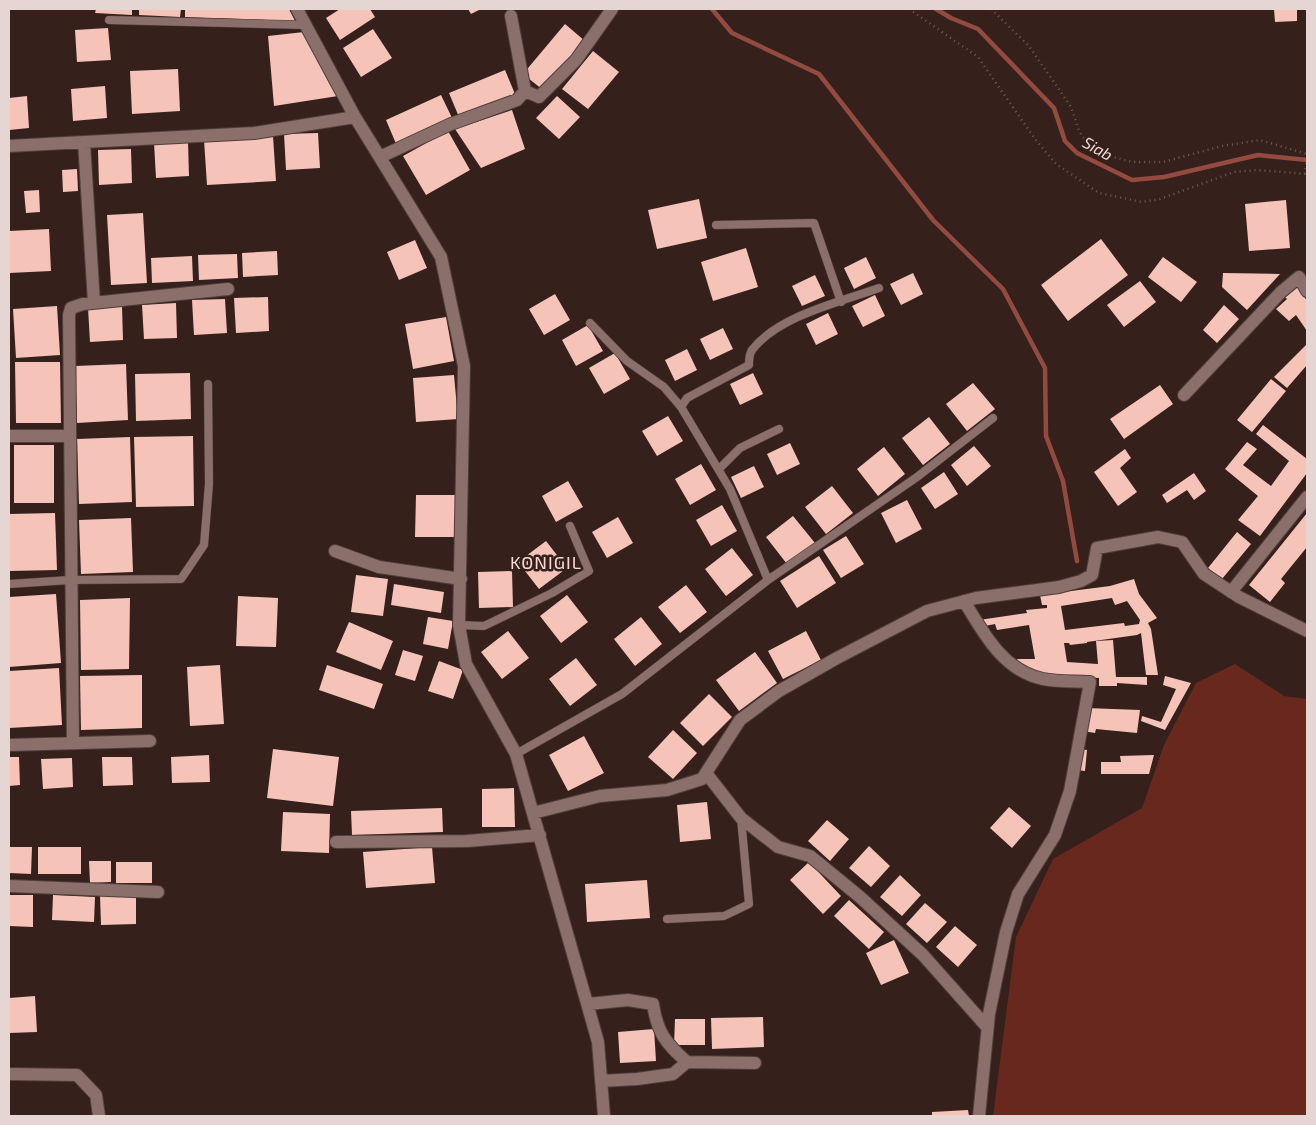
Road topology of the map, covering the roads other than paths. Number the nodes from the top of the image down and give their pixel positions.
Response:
1 (298, 9) edge
2 (612, 9) edge
3 (511, 16) dead end
4 (109, 20) dead end
5 (306, 25) junction
6 (525, 91) junction
7 (356, 117) junction
8 (84, 142) junction
9 (9, 146) edge
10 (380, 157) junction
11 (716, 225) dead end
12 (1303, 274) edge
13 (879, 288) dead end
14 (228, 289) dead end
15 (1307, 291) edge
16 (841, 302) junction
17 (94, 303) junction
18 (590, 323) dead end
19 (208, 384) dead end
20 (1184, 395) dead end
21 (681, 407) junction
22 (993, 418) dead end
23 (779, 429) dead end
24 (9, 436) edge
25 (70, 436) junction
26 (718, 469) junction
27 (1307, 498) edge
28 (570, 526) dead end
29 (335, 551) dead end
30 (460, 579) junction
31 (70, 580) junction
32 (768, 580) junction
33 (9, 584) edge
34 (1231, 592) junction
35 (964, 601) junction
36 (459, 625) junction
37 (1307, 631) edge
38 (150, 741) dead end
39 (73, 743) junction
40 (9, 745) edge
41 (516, 754) junction
42 (706, 773) junction
43 (533, 812) junction
44 (741, 818) junction
45 (540, 835) junction
46 (336, 842) dead end
47 (9, 886) edge
48 (158, 892) dead end
49 (667, 919) dead end
50 (588, 1004) junction
51 (987, 1027) junction
52 (687, 1062) junction
53 (755, 1063) dead end
54 (9, 1074) edge
55 (601, 1081) junction
56 (99, 1116) edge
57 (604, 1116) edge
58 (979, 1116) edge

1 - 5 street
2 - 6 street
3 - 6 street
4 - 5 lane
5 - 7 street
6 - 10 street
7 - 8 street
7 - 10 street
8 - 9 street
8 - 17 street
10 - 30 street
11 - 16 lane
12 - 15 street
12 - 20 street
13 - 16 lane
14 - 17 street
16 - 21 lane
17 - 25 street
18 - 21 lane
19 - 31 lane
21 - 26 lane
22 - 32 lane
23 - 26 lane
24 - 25 street
25 - 31 street
26 - 32 lane
27 - 34 street
28 - 36 lane
29 - 30 street
30 - 36 street
31 - 33 lane
31 - 39 street
32 - 41 lane
34 - 35 street
34 - 37 street
35 - 42 street
35 - 51 street
36 - 41 street
38 - 39 street
39 - 40 street
41 - 43 street
42 - 43 street
42 - 44 street
43 - 45 street
44 - 49 lane
44 - 51 street
45 - 46 street
45 - 50 street
47 - 48 street
50 - 52 street
50 - 55 street
51 - 58 street
52 - 53 street
52 - 55 street
54 - 56 street
55 - 57 street

